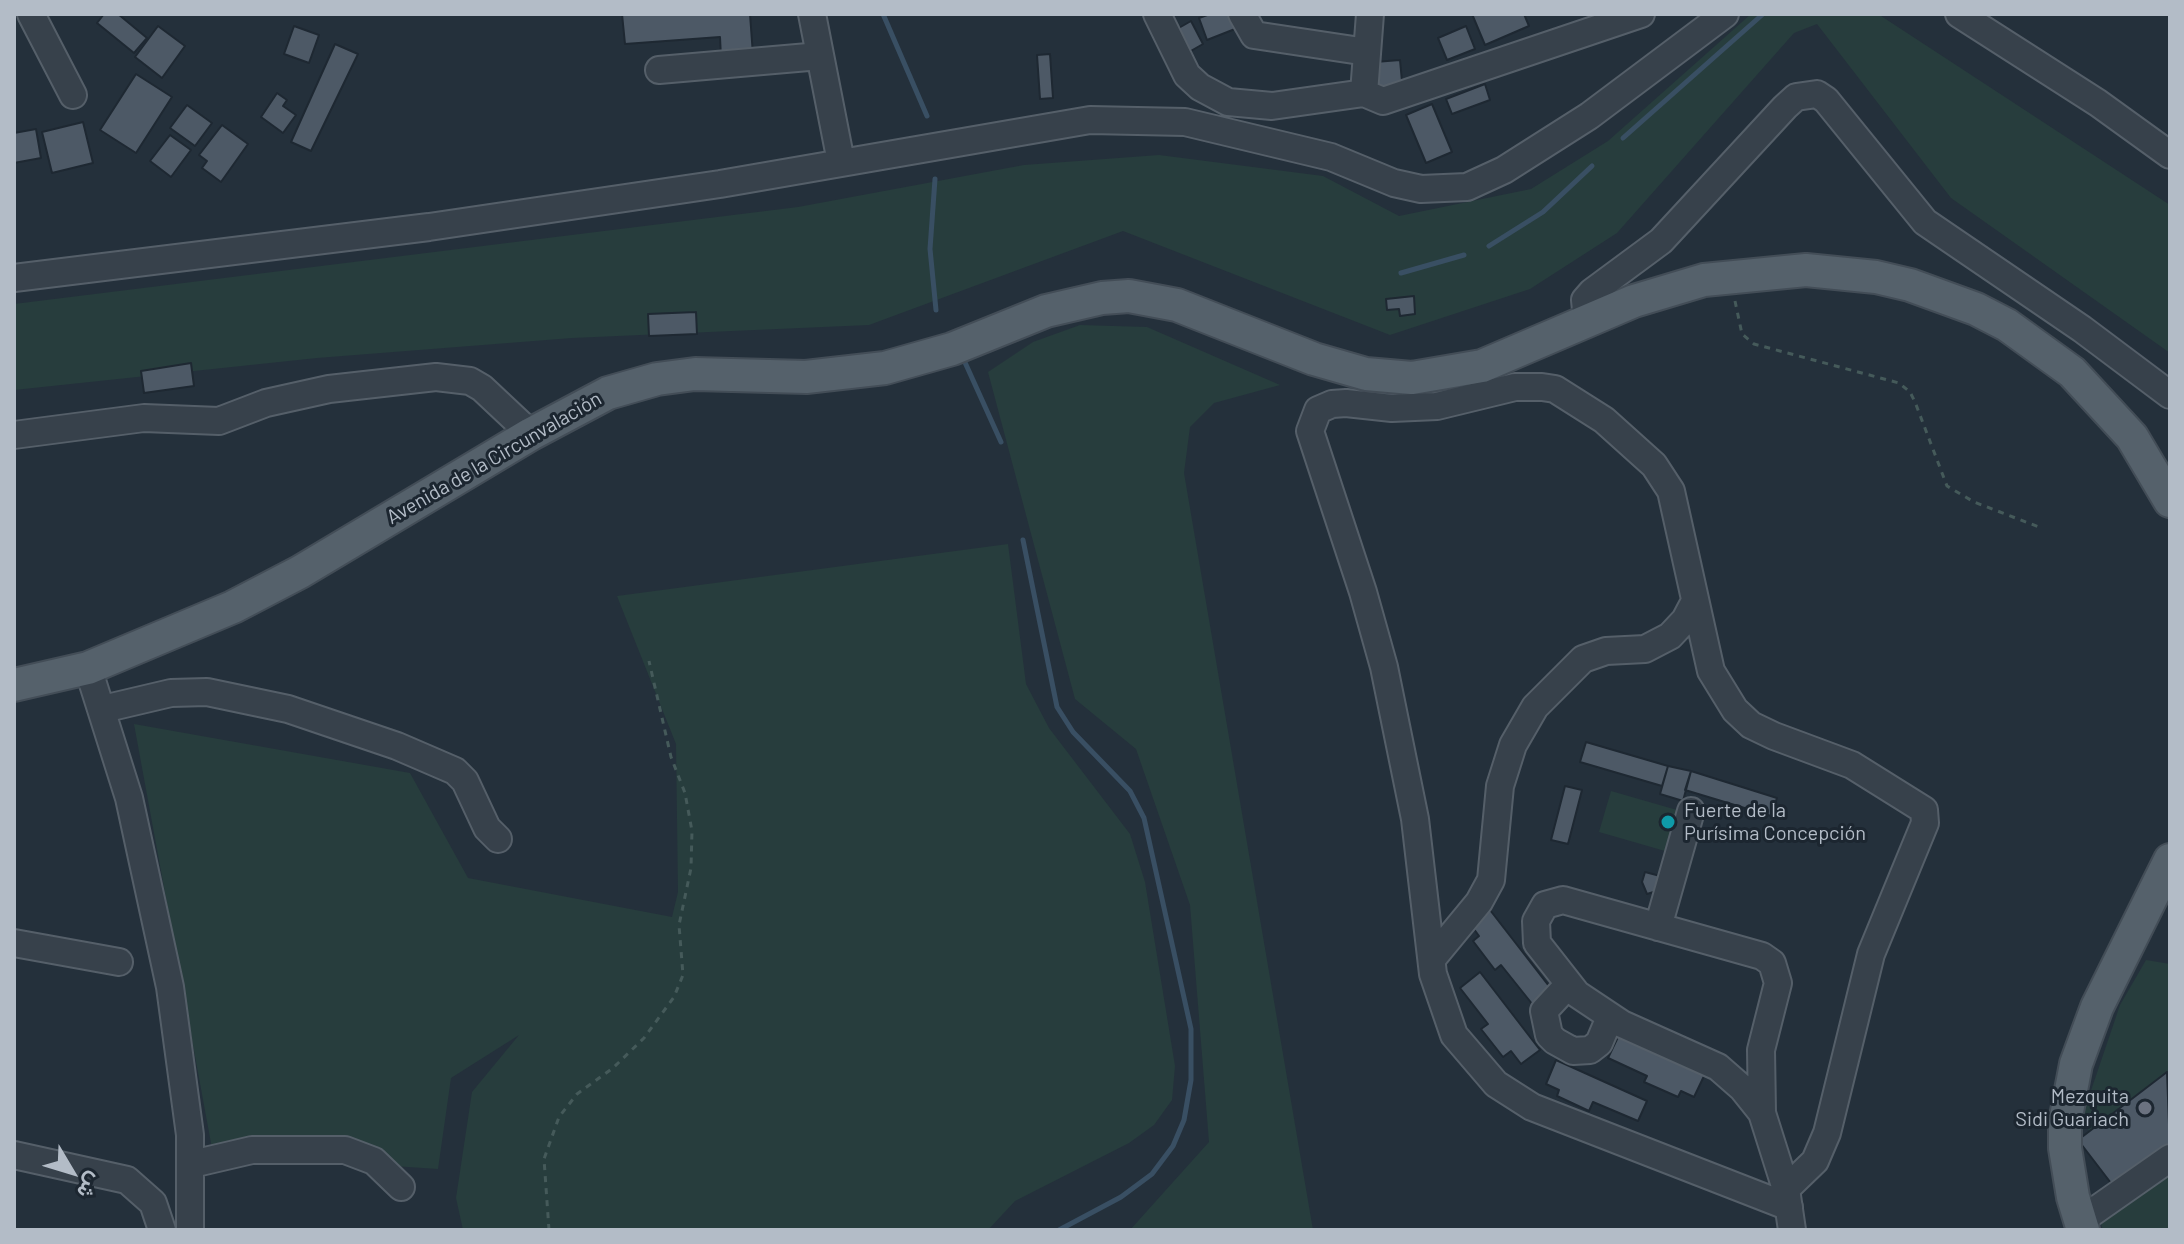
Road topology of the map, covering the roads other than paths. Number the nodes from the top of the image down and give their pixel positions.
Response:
1 (31, 14) edge
2 (812, 14) edge
3 (1157, 14) edge
4 (1242, 14) edge
5 (1370, 14) edge
6 (1641, 14) edge
7 (1725, 14) edge
8 (1959, 14) edge
9 (1367, 52) junction
10 (820, 56) junction
11 (659, 70) dead end
12 (1364, 93) junction
13 (73, 95) dead end
14 (2170, 155) edge
15 (841, 162) junction
16 (14, 278) edge
17 (1587, 320) junction
18 (2170, 395) edge
19 (531, 434) junction
20 (14, 435) edge
21 (2170, 501) edge
22 (1695, 601) junction
23 (88, 668) junction
24 (14, 685) edge
25 (103, 709) junction
26 (1691, 811) dead end
27 (498, 839) dead end
28 (2170, 860) edge
29 (1658, 927) junction
30 (14, 943) edge
31 (1432, 959) junction
32 (119, 962) dead end
33 (1568, 985) junction
34 (1610, 1017) junction
35 (1761, 1050) junction
36 (1718, 1067) junction
37 (1762, 1113) junction
38 (14, 1155) edge
39 (2170, 1158) edge
40 (192, 1164) junction
41 (401, 1187) dead end
42 (1789, 1209) edge
43 (2082, 1225) edge
44 (162, 1230) edge
45 (190, 1230) edge

1 - 13 street
2 - 10 street
3 - 12 street
4 - 9 street
5 - 9 street
6 - 12 street
7 - 15 street
8 - 14 street
9 - 12 street
10 - 11 street
10 - 15 street
15 - 16 street
17 - 18 street
17 - 19 main road, Avenida de la Circunvalación
17 - 21 main road, Avenida de la Circunvalación
19 - 20 street
19 - 23 main road, Avenida de la Circunvalación
22 - 31 street
22 - 31 street
22 - 42 street
23 - 24 main road, Avenida de la Circunvalación
23 - 25 street
25 - 27 street
25 - 40 street
26 - 29 street
28 - 43 main road
29 - 33 street
29 - 35 street
30 - 32 street
31 - 42 street
33 - 34 street
33 - 34 street
34 - 36 street
35 - 36 street
35 - 37 street
36 - 37 street
37 - 42 street
38 - 44 street
39 - 43 street
40 - 41 street
40 - 45 street

